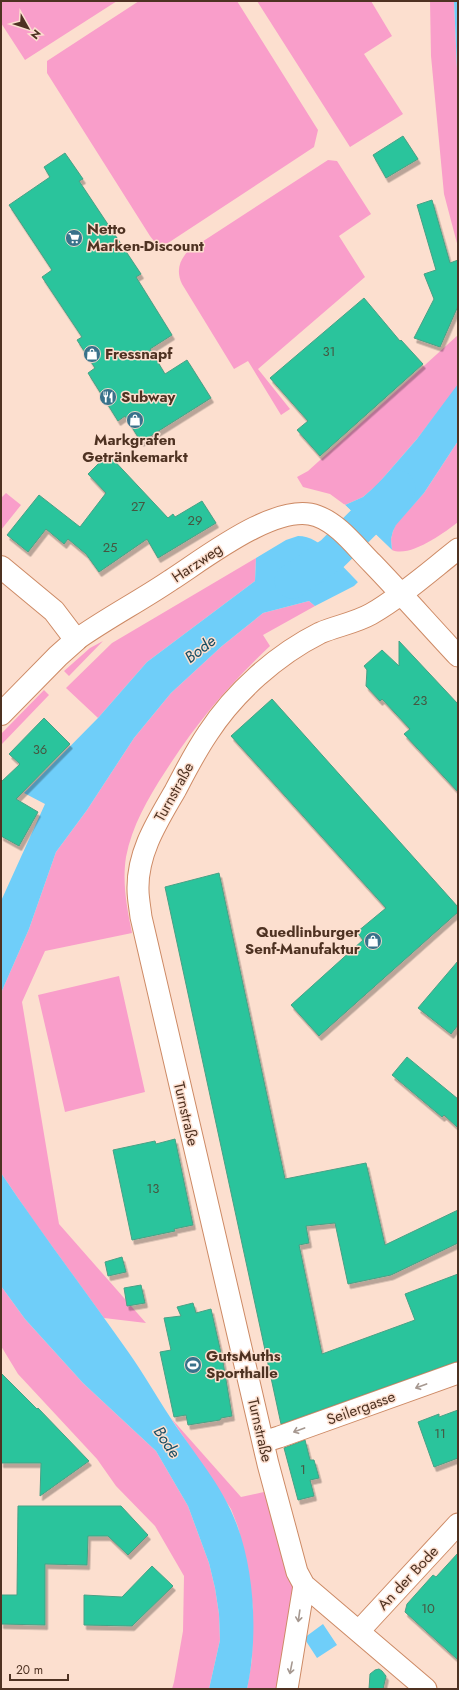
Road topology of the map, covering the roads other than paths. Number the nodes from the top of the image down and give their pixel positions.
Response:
1 (458, 549) edge
2 (1, 566) edge
3 (401, 594) junction
4 (76, 640) junction
5 (458, 656) edge
6 (1, 714) edge
7 (458, 1373) edge
8 (263, 1442) junction
9 (458, 1524) edge
10 (304, 1585) junction
11 (359, 1631) junction
12 (287, 1689) edge
13 (426, 1689) edge

1 - 3 street, Turnstraße
2 - 4 main road
3 - 4 street, Harzweg
3 - 5 street, Harzweg
3 - 8 street, Turnstraße
4 - 6 main road, Harzweg
7 -> 8 street, Seilergasse
8 - 10 street, Turnstraße
9 - 11 street, An der Bode
10 - 11 street, Turnstraße
10 -> 12 street
11 - 13 street, Turnstraße

